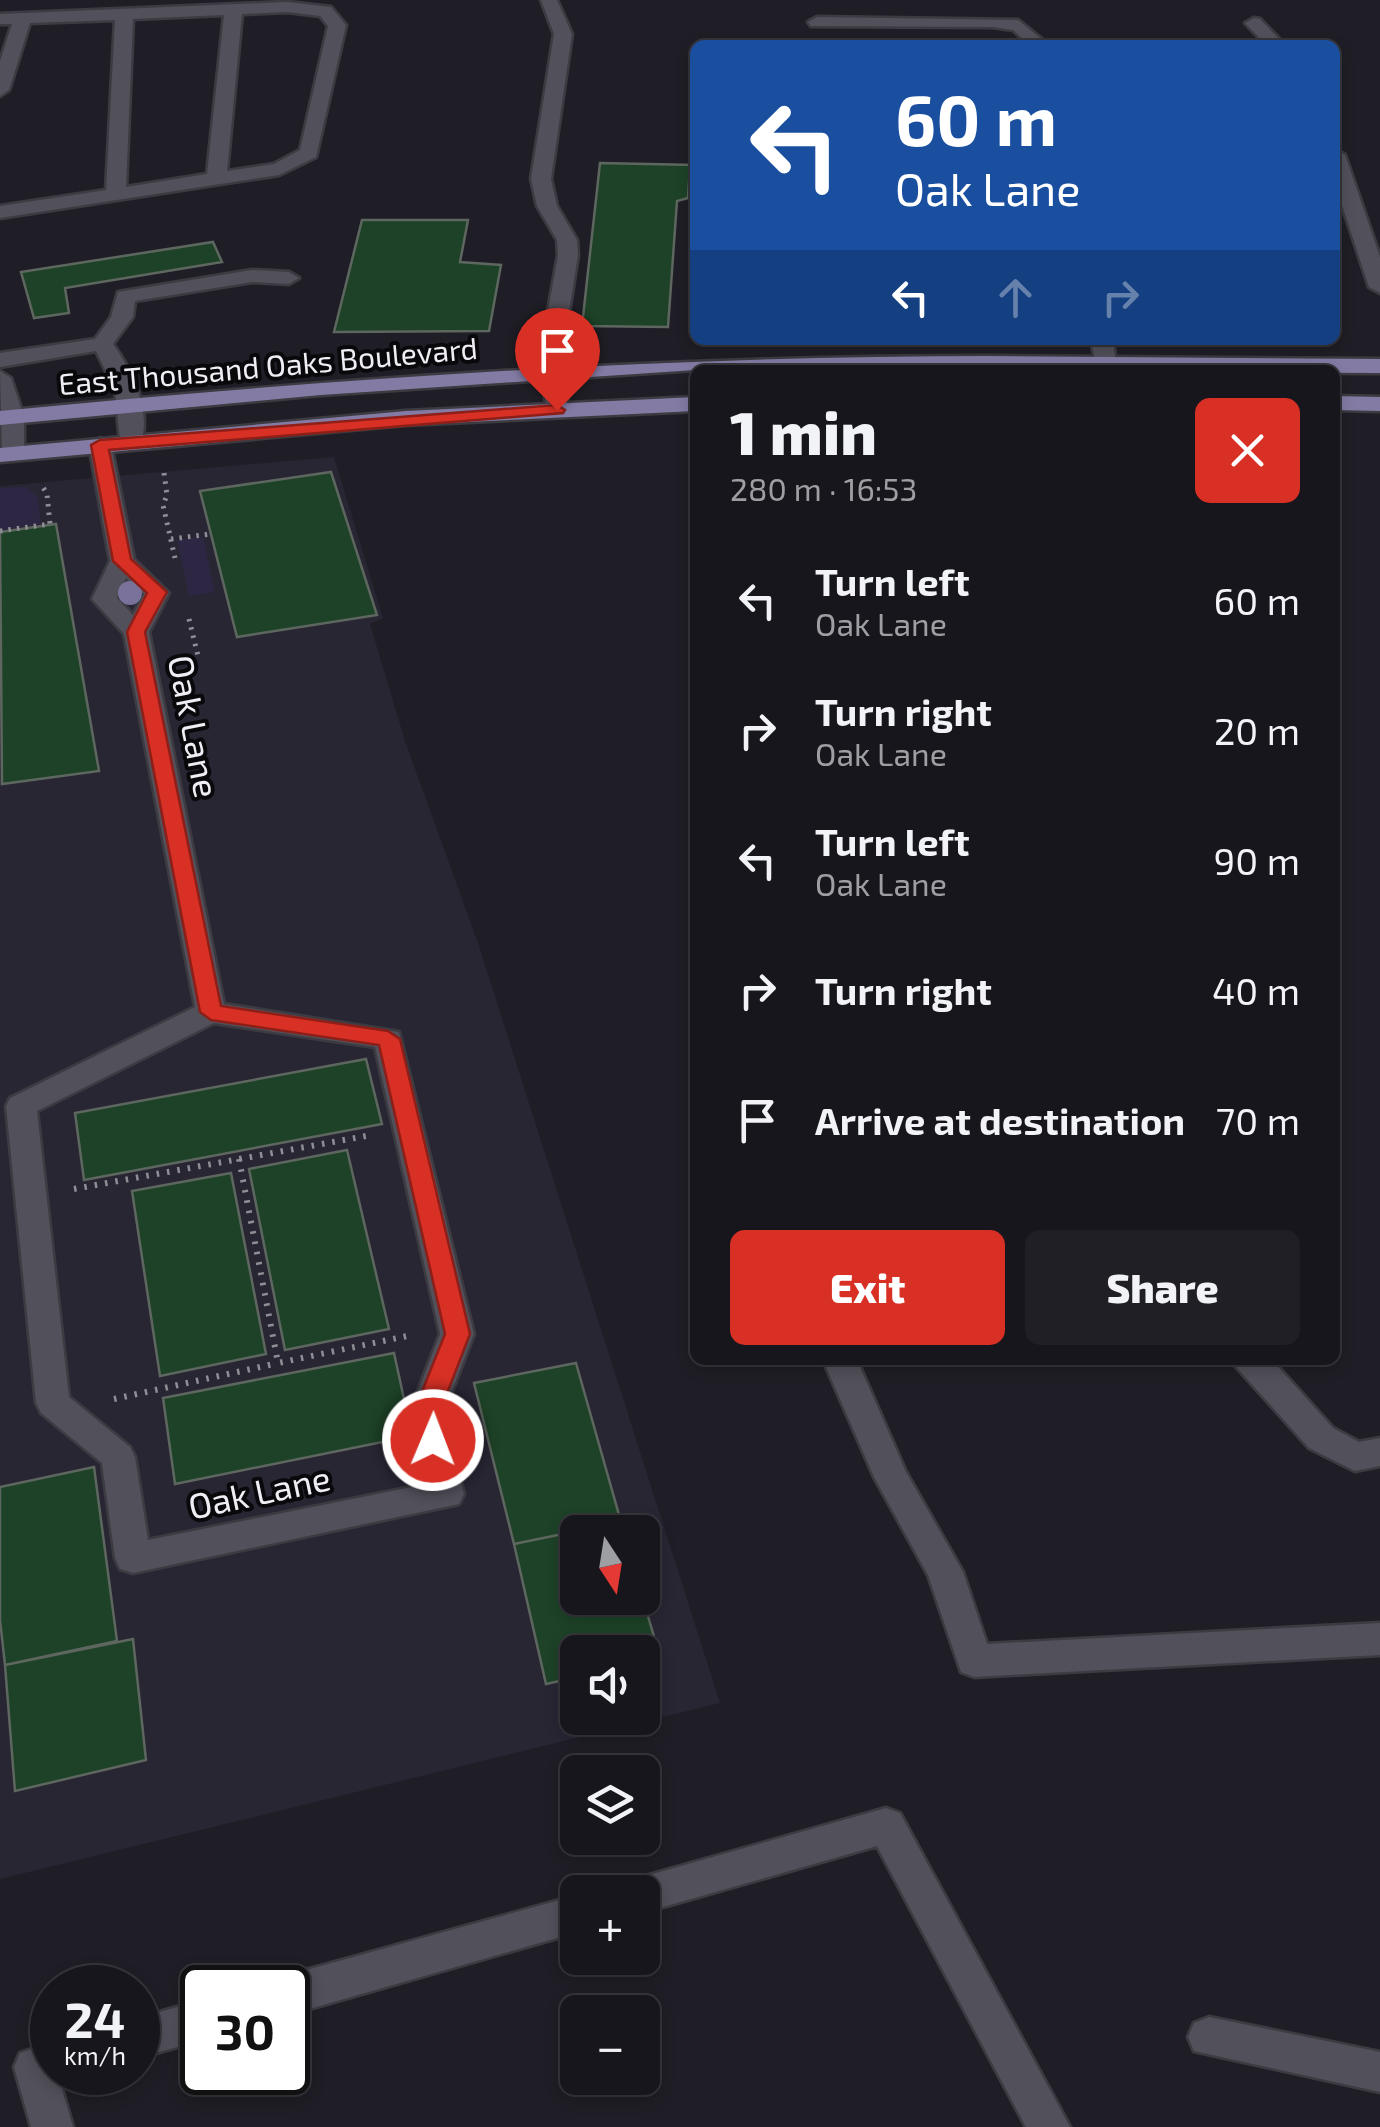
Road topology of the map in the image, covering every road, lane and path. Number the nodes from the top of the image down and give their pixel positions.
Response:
1 (550, 1) edge
2 (234, 9) junction
3 (124, 14) junction
4 (23, 18) junction
5 (0, 19) edge
6 (818, 22) dead end
7 (1254, 23) dead end
8 (1034, 40) edge
9 (1271, 40) edge
10 (0, 90) edge
11 (1340, 170) edge
12 (216, 181) junction
13 (116, 195) junction
14 (0, 212) edge
15 (289, 278) dead end
16 (1380, 287) edge
17 (102, 344) junction
18 (1103, 345) edge
19 (0, 360) edge
20 (1105, 365) edge
21 (1340, 366) edge
22 (1380, 366) edge
23 (690, 370) edge
24 (553, 373) junction
25 (0, 378) edge
26 (1340, 403) edge
27 (690, 404) edge
28 (1380, 404) edge
29 (133, 405) junction
30 (557, 410) junction
31 (7, 417) edge
32 (131, 442) junction
33 (100, 445) junction
34 (6, 455) edge
35 (40, 483) dead end
36 (0, 531) edge
37 (211, 534) dead end
38 (171, 539) dead end
39 (122, 561) junction
40 (136, 632) junction
41 (211, 1012) junction
42 (384, 1133) dead end
43 (238, 1159) junction
44 (71, 1189) dead end
45 (426, 1332) dead end
46 (278, 1363) junction
47 (842, 1365) edge
48 (1255, 1365) edge
49 (114, 1399) dead end
50 (1380, 1452) edge
51 (1380, 1639) edge
52 (660, 1890) edge
53 (560, 1918) edge
54 (310, 1990) edge
55 (1209, 2037) dead end
56 (1380, 2072) edge
57 (43, 2095) edge
58 (52, 2127) edge
59 (1049, 2127) edge

1 - 24 street
2 - 3 street
2 - 12 street
2 - 12 street
3 - 4 street
3 - 13 street
4 - 5 street
4 - 10 street
6 - 8 street
7 - 9 street
11 - 16 street
12 - 13 street
13 - 14 street
15 - 17 street
17 - 19 street
17 - 29 street
18 - 20 street
21 - 22 main road, East Thousand Oaks Boulevard
23 - 24 main road, East Thousand Oaks Boulevard
24 - 29 main road, East Thousand Oaks Boulevard
24 - 30 street
25 - 31 street
26 - 28 main road
27 - 30 main road, East Thousand Oaks Boulevard
29 - 31 main road, East Thousand Oaks Boulevard
29 - 32 street
30 - 32 main road, East Thousand Oaks Boulevard
31 - 34 street
32 - 33 main road, East Thousand Oaks Boulevard
33 - 34 main road, East Thousand Oaks Boulevard
33 - 39 street, Oak Lane
35 - 36 path
37 - 38 path
39 - 40 street, Oak Lane
39 - 40 street, Oak Lane
40 - 41 street, Oak Lane
41 - 41 street, Oak Lane
42 - 43 path
43 - 44 path
43 - 46 path
45 - 46 path
46 - 49 path
47 - 51 street
48 - 50 street
52 - 59 street
53 - 54 street
55 - 56 street
57 - 58 street

